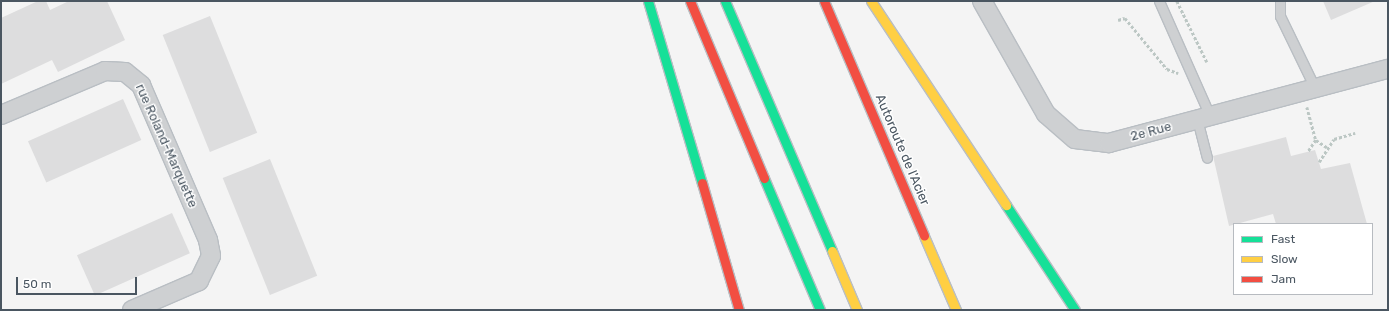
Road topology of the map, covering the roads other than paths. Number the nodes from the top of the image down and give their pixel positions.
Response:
1 (648, 1) edge
2 (690, 1) edge
3 (725, 1) edge
4 (824, 1) edge
5 (871, 1) edge
6 (982, 1) edge
7 (1159, 1) edge
8 (1280, 1) edge
9 (1388, 69) edge
10 (1309, 90) junction
11 (1, 114) edge
12 (1203, 118) junction
13 (1207, 158) dead end
14 (132, 310) edge
15 (739, 310) edge
16 (820, 310) edge
17 (857, 310) edge
18 (956, 310) edge
19 (1076, 310) edge

1 - 15 highway
2 - 16 highway
3 - 17 highway
4 - 18 highway, Autoroute de l'Acier
5 - 19 highway
6 - 12 street, 2e Rue
7 - 12 lane
8 - 10 lane
9 - 10 street, 2e Rue
10 - 12 street, 2e Rue
11 - 14 street, rue Roland-Marquette
12 - 13 lane

